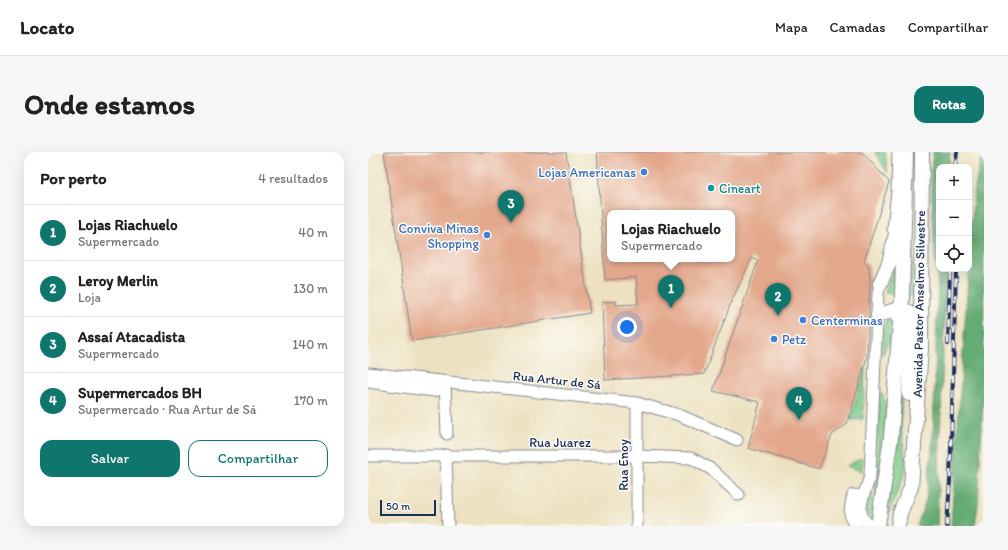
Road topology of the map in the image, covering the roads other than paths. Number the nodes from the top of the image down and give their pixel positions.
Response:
1 (898, 152) edge
2 (906, 152) edge
3 (922, 152) edge
4 (904, 208) junction
5 (880, 284) junction
6 (900, 309) junction
7 (878, 316) junction
8 (368, 373) edge
9 (368, 382) edge
10 (445, 383) junction
11 (637, 404) junction
12 (447, 434) dead end
13 (737, 440) dead end
14 (914, 454) junction
15 (446, 455) junction
16 (368, 456) edge
17 (637, 456) junction
18 (740, 495) dead end
19 (862, 496) junction
20 (899, 520) edge
21 (448, 526) edge
22 (637, 526) edge
23 (855, 526) edge
24 (872, 526) edge
25 (878, 526) edge
26 (886, 526) edge

1 - 5 street, Avenida Pastor Anselmo Silvestre
2 - 4 main road, Avenida Pastor Anselmo Silvestre
3 - 14 main road, Avenida Pastor Anselmo Silvestre
4 - 5 main road
4 - 6 main road, Avenida Pastor Anselmo Silvestre
5 - 7 street, Avenida Pastor Anselmo Silvestre
6 - 7 main road
6 - 14 main road
6 - 25 main road, Avenida Pastor Anselmo Silvestre
7 - 19 street, Avenida Pastor Anselmo Silvestre
8 - 10 street, Rua Artur de Sá
9 - 10 street, Rua Artur de Sá
10 - 11 street, Rua Artur de Sá
10 - 12 street
11 - 13 street, Rua Artur de Sá
11 - 17 street, Rua Enoy
14 - 20 main road, Avenida Pastor Anselmo Silvestre
15 - 16 street, Rua Juarez
15 - 17 street, Rua Juarez
15 - 21 street
17 - 18 street, Rua Juarez
17 - 22 street, Rua Enoy
19 - 23 street
19 - 24 street, Avenida Pastor Anselmo Silvestre
20 - 26 main road

